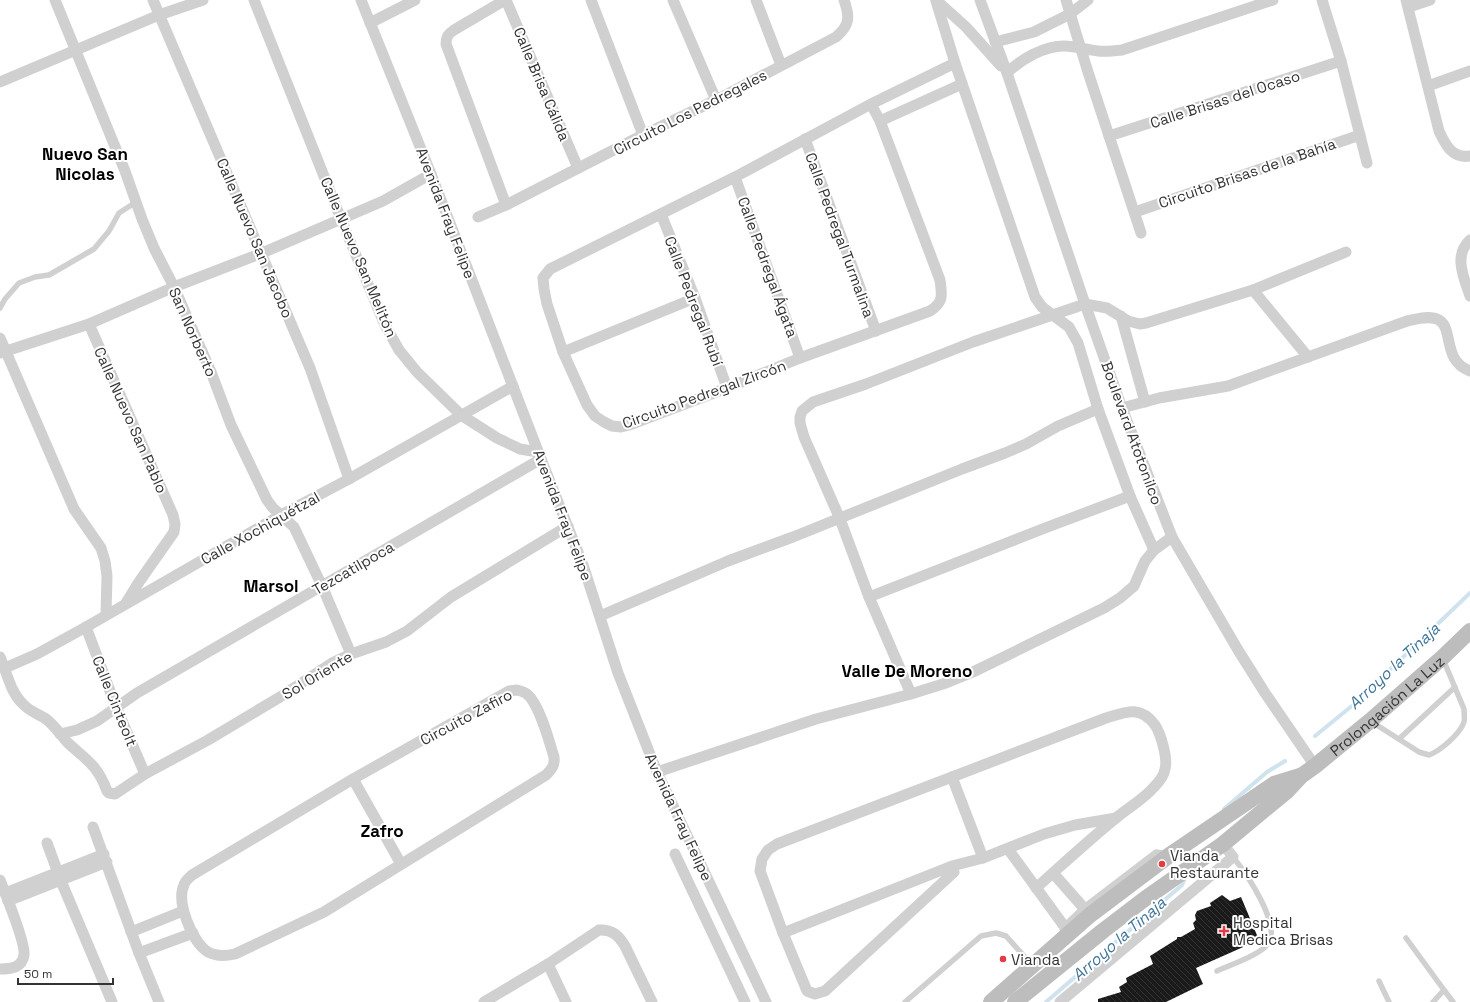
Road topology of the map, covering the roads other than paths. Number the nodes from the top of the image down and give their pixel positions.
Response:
1 (55, 0) edge
2 (153, 0) edge
3 (203, 0) edge
4 (254, 0) edge
5 (361, 0) edge
6 (415, 0) edge
7 (506, 0) edge
8 (591, 0) edge
9 (673, 0) edge
10 (756, 0) edge
11 (844, 0) edge
12 (936, 0) edge
13 (980, 0) edge
14 (1066, 0) edge
15 (1088, 0) edge
16 (1272, 0) edge
17 (1322, 0) edge
18 (1430, 0) edge
19 (1407, 4) edge
20 (1070, 14) junction
21 (159, 15) junction
22 (370, 23) junction
23 (995, 42) junction
24 (1082, 47) junction
25 (76, 51) junction
26 (1341, 61) junction
27 (954, 63) junction
28 (781, 65) junction
29 (1470, 71) edge
30 (1007, 73) junction
31 (0, 82) edge
32 (962, 84) junction
33 (1428, 86) junction
34 (716, 100) junction
35 (872, 104) junction
36 (880, 121) junction
37 (1360, 134) junction
38 (643, 135) junction
39 (1109, 136) junction
40 (805, 139) junction
41 (1470, 156) edge
42 (1367, 163) dead end
43 (578, 168) junction
44 (431, 174) junction
45 (735, 177) junction
46 (136, 202) junction
47 (506, 205) junction
48 (1135, 212) junction
49 (661, 214) junction
50 (478, 217) dead end
51 (341, 219) junction
52 (1141, 233) dead end
53 (1470, 240) edge
54 (1346, 252) dead end
55 (262, 253) junction
56 (174, 287) junction
57 (1253, 290) junction
58 (1470, 296) edge
59 (695, 298) junction
60 (1085, 304) junction
61 (0, 308) edge
62 (1052, 315) junction
63 (1121, 316) junction
64 (89, 324) junction
65 (876, 331) junction
66 (0, 338) edge
67 (3, 352) edge
68 (563, 352) junction
69 (1308, 357) junction
70 (800, 358) junction
71 (1470, 371) edge
72 (514, 386) junction
73 (727, 388) junction
74 (1145, 402) junction
75 (1122, 408) junction
76 (1098, 409) junction
77 (461, 415) junction
78 (539, 456) junction
79 (349, 479) junction
80 (1130, 496) junction
81 (281, 515) junction
82 (840, 518) junction
83 (568, 526) junction
84 (1172, 537) junction
85 (1154, 550) junction
86 (322, 586) junction
87 (869, 597) junction
88 (125, 605) junction
89 (106, 615) junction
90 (600, 616) junction
91 (86, 627) junction
92 (1470, 632) edge
93 (351, 654) junction
94 (0, 657) edge
95 (1443, 658) junction
96 (5, 668) junction
97 (1455, 686) junction
98 (911, 694) junction
99 (116, 707) junction
100 (1370, 721) junction
101 (60, 734) junction
102 (1399, 739) junction
103 (1315, 766) junction
104 (657, 772) junction
105 (145, 774) junction
106 (1301, 776) junction
107 (952, 777) junction
108 (353, 779) junction
109 (1116, 818) junction
110 (93, 827) dead end
111 (47, 843) dead end
112 (1223, 844) junction
113 (1008, 849) junction
114 (675, 854) dead end
115 (1233, 857) junction
116 (105, 858) junction
117 (983, 858) junction
118 (401, 864) junction
119 (952, 866) junction
120 (1053, 873) junction
121 (59, 876) junction
122 (0, 880) edge
123 (1036, 888) junction
124 (7, 897) junction
125 (183, 911) junction
126 (1087, 911) junction
127 (1066, 930) junction
128 (131, 932) junction
129 (193, 933) junction
130 (783, 934) junction
131 (1406, 938) dead end
132 (139, 953) junction
133 (548, 964) junction
134 (1033, 966) junction
135 (0, 969) edge
136 (1217, 971) dead end
137 (1379, 981) dead end
138 (1444, 990) junction
139 (112, 1002) edge
140 (159, 1002) edge
141 (484, 1002) edge
142 (566, 1002) edge
143 (652, 1002) edge
144 (744, 1002) edge
145 (766, 1002) edge
146 (905, 1002) edge
147 (991, 1002) edge
148 (1015, 1002) edge
149 (1060, 1002) edge
150 (1390, 1002) edge
151 (1433, 1002) edge
152 (1453, 1002) edge

1 - 25 street, San Norberto
2 - 21 street, Calle Nuevo San Jacobo
3 - 21 street
4 - 51 street, Calle Nuevo San Melitón
5 - 22 street, Avenida Fray Felipe
6 - 22 street
7 - 43 street, Calle Brisa Cálida
7 - 47 street
8 - 38 street
9 - 34 street
10 - 28 street
11 - 28 street, Circuito Los Pedregales
12 - 27 street
12 - 30 street, Boulevard Atotonilco
13 - 23 street, Boulevard Atotonilco
14 - 20 street
15 - 20 street
16 - 24 street
17 - 26 street
18 - 19 street
19 - 33 street
20 - 23 street
20 - 24 street
21 - 25 street
21 - 55 street, Calle Nuevo San Jacobo
22 - 44 street, Avenida Fray Felipe
23 - 30 street, Boulevard Atotonilco
24 - 30 street
24 - 39 street
25 - 31 street
25 - 46 street, San Norberto
26 - 37 street
26 - 39 street, Calle Brisas del Ocaso
27 - 32 street
27 - 35 street, Circuito Pedregal Zircón
28 - 34 street, Circuito Los Pedregales
29 - 33 street
30 - 60 street, Boulevard Atotonilco
32 - 36 street
32 - 62 street
33 - 41 street
34 - 38 street, Circuito Los Pedregales
35 - 36 street, Circuito Pedregal Zircón
35 - 40 street, Circuito Pedregal Zircón
36 - 65 street, Circuito Pedregal Zircón
37 - 42 street
37 - 48 street, Circuito Brisas de la Bahía
38 - 43 street, Circuito Los Pedregales
39 - 48 street
40 - 45 street, Circuito Pedregal Zircón
40 - 65 street, Calle Pedregal Turmalina
43 - 47 street, Circuito Los Pedregales
44 - 51 street
44 - 72 street, Avenida Fray Felipe
45 - 49 street, Circuito Pedregal Zircón
45 - 70 street, Calle Pedregal Ágata
46 - 56 street, San Norberto
46 - 61 lane
47 - 50 street, Circuito Los Pedregales
48 - 52 street
49 - 59 street, Calle Pedregal Rubí
49 - 68 street, Circuito Pedregal Zircón
51 - 55 street
51 - 77 street, Calle Nuevo San Melitón
53 - 58 street
54 - 57 street
55 - 56 street
55 - 79 street, Calle Nuevo San Jacobo
56 - 64 street
56 - 81 street, San Norberto
57 - 63 street
57 - 69 street
59 - 68 street
59 - 73 street, Calle Pedregal Rubí
60 - 62 street
60 - 63 street
60 - 75 street, Boulevard Atotonilco
62 - 76 street
62 - 82 street
63 - 74 street
64 - 67 street
64 - 88 street, Calle Nuevo San Pablo
65 - 70 street, Circuito Pedregal Zircón
66 - 67 street
67 - 89 street
68 - 73 street, Circuito Pedregal Zircón
69 - 71 street
69 - 74 street
70 - 73 street, Circuito Pedregal Zircón
72 - 77 street, Calle Xochiquétzal
72 - 78 street, Avenida Fray Felipe
74 - 75 street
75 - 84 street, Boulevard Atotonilco
76 - 80 street
76 - 82 street
77 - 78 street, Calle Nuevo San Melitón
77 - 79 street, Calle Xochiquétzal
78 - 83 street, Avenida Fray Felipe
78 - 86 street, Tezcatilpoca
79 - 81 street, Calle Xochiquétzal
80 - 85 street
80 - 87 street
81 - 86 street, San Norberto
81 - 88 street, Calle Xochiquétzal
82 - 87 street
82 - 90 street
83 - 90 street, Avenida Fray Felipe
83 - 93 street, Sol Oriente
84 - 85 street
84 - 103 street, Boulevard Atotonilco
85 - 98 street
86 - 93 street, San Norberto
86 - 99 street, Tezcatilpoca
87 - 98 street
88 - 89 street, Calle Xochiquétzal
89 - 91 street, Calle Xochiquétzal
90 - 104 street, Avenida Fray Felipe
91 - 96 street, Calle Xochiquétzal
91 - 99 street, Calle Cinteolt
92 - 95 main road, Prolongación La Luz
93 - 105 street, Sol Oriente
94 - 96 street
95 - 97 lane
95 - 100 main road, Prolongación La Luz
96 - 101 street
97 - 102 lane
97 - 102 lane
98 - 104 street
99 - 101 street, Tezcatilpoca
99 - 105 street, Calle Cinteolt
100 - 102 lane
100 - 103 main road, Prolongación La Luz
101 - 105 street, Sol Oriente
103 - 106 main road, Prolongación La Luz
104 - 145 street, Avenida Fray Felipe
106 - 112 main road, Prolongación La Luz
106 - 126 main road, Prolongación La Luz
107 - 109 street
107 - 117 street
107 - 130 street
108 - 118 street
108 - 118 street, Circuito Zafiro
108 - 125 street, Circuito Zafiro
109 - 113 street
109 - 120 street
110 - 116 street
111 - 121 street
112 - 115 street
112 - 148 main road, Prolongación La Luz
113 - 117 street
113 - 123 street
114 - 144 street, Avenida Fray Felipe
115 - 136 lane
115 - 149 street
116 - 121 street
116 - 128 street
117 - 119 street
118 - 129 street, Circuito Zafiro
119 - 130 street
119 - 130 street
120 - 123 street
120 - 126 street
121 - 124 street
121 - 139 street
122 - 124 street
123 - 127 street
124 - 135 street
125 - 128 street
125 - 129 street, Circuito Zafiro
126 - 127 main road, Prolongación La Luz
127 - 134 main road, Prolongación La Luz
128 - 132 street
129 - 132 street
131 - 138 lane
132 - 140 street
133 - 141 street
133 - 142 street
133 - 143 street
134 - 146 lane
134 - 147 main road, Prolongación La Luz
137 - 150 lane
138 - 151 lane
138 - 152 lane

